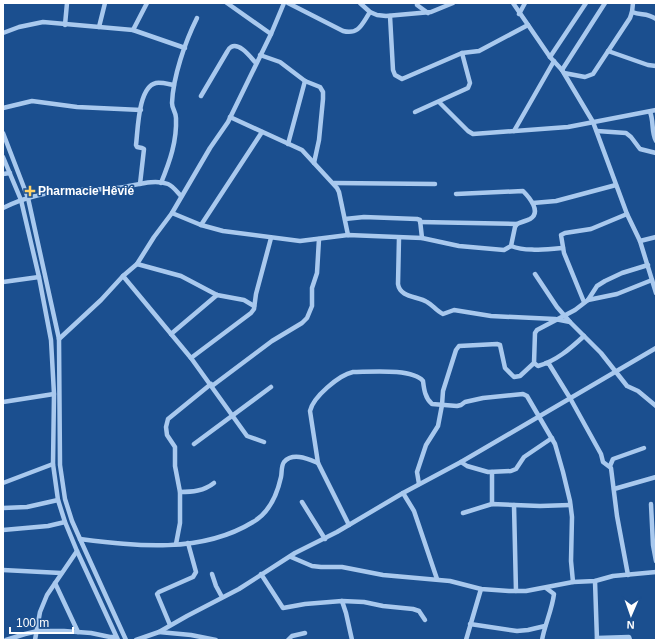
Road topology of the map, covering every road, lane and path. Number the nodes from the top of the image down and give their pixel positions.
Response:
1 (67, 3) edge
2 (105, 3) edge
3 (147, 3) edge
4 (227, 3) edge
5 (284, 3) edge
6 (288, 3) edge
7 (360, 3) edge
8 (417, 3) edge
9 (453, 3) edge
10 (513, 3) edge
11 (525, 3) edge
12 (586, 3) edge
13 (605, 3) edge
14 (633, 3) edge
15 (370, 12) junction
16 (632, 12) junction
17 (428, 13) junction
18 (520, 14) junction
19 (390, 16) junction
20 (197, 18) dead end
21 (656, 19) edge
22 (65, 25) junction
23 (528, 25) junction
24 (99, 28) junction
25 (133, 30) junction
26 (3, 33) edge
27 (271, 34) junction
28 (185, 48) junction
29 (608, 51) junction
30 (462, 53) junction
31 (260, 55) junction
32 (552, 59) junction
33 (256, 63) junction
34 (656, 66) edge
35 (563, 72) junction
36 (305, 81) junction
37 (174, 85) junction
38 (201, 96) dead end
39 (439, 102) junction
40 (3, 108) edge
41 (140, 110) junction
42 (656, 110) edge
43 (415, 112) dead end
44 (650, 112) junction
45 (230, 117) junction
46 (593, 122) junction
47 (514, 131) junction
48 (597, 131) junction
49 (262, 132) junction
50 (3, 133) edge
51 (656, 141) edge
52 (288, 144) junction
53 (656, 153) edge
54 (3, 157) edge
55 (314, 162) junction
56 (10, 173) junction
57 (3, 174) edge
58 (161, 183) junction
59 (334, 183) junction
60 (140, 184) junction
61 (435, 184) dead end
62 (616, 185) junction
63 (456, 194) dead end
64 (182, 196) junction
65 (28, 198) junction
66 (21, 200) junction
67 (533, 203) junction
68 (3, 208) edge
69 (172, 213) junction
70 (627, 214) junction
71 (345, 219) junction
72 (420, 222) junction
73 (517, 224) junction
74 (201, 225) junction
75 (348, 235) junction
76 (656, 237) edge
77 (271, 238) junction
78 (399, 238) junction
79 (422, 238) junction
80 (319, 239) junction
81 (640, 241) junction
82 (511, 246) junction
83 (563, 248) junction
84 (137, 264) junction
85 (648, 265) junction
86 (535, 274) dead end
87 (123, 276) junction
88 (39, 277) junction
89 (652, 280) junction
90 (3, 282) edge
91 (656, 293) edge
92 (217, 295) junction
93 (586, 301) junction
94 (254, 306) junction
95 (564, 315) junction
96 (555, 319) junction
97 (570, 322) junction
98 (171, 334) junction
99 (584, 336) junction
100 (59, 339) junction
101 (656, 348) edge
102 (191, 358) junction
103 (534, 363) junction
104 (546, 363) junction
105 (616, 372) junction
106 (212, 385) junction
107 (270, 387) dead end
108 (54, 394) junction
109 (570, 398) junction
110 (3, 402) edge
111 (442, 405) junction
112 (656, 406) edge
113 (232, 415) junction
114 (539, 416) junction
115 (552, 438) junction
116 (264, 442) dead end
117 (194, 444) dead end
118 (644, 448) dead end
119 (461, 462) junction
120 (318, 463) junction
121 (54, 464) junction
122 (610, 466) junction
123 (492, 472) junction
124 (656, 477) edge
125 (3, 483) edge
126 (214, 483) dead end
127 (419, 484) junction
128 (614, 489) junction
129 (180, 492) junction
130 (403, 493) junction
131 (58, 500) junction
132 (302, 502) dead end
133 (492, 504) junction
134 (651, 504) dead end
135 (514, 505) junction
136 (570, 505) junction
137 (3, 508) edge
138 (463, 513) dead end
139 (65, 522) junction
140 (349, 525) junction
141 (3, 530) edge
142 (325, 539) junction
143 (80, 540) junction
144 (188, 543) junction
145 (176, 544) junction
146 (77, 551) junction
147 (291, 557) junction
148 (656, 561) edge
149 (3, 570) edge
150 (61, 572) junction
151 (656, 572) edge
152 (212, 574) dead end
153 (261, 574) junction
154 (628, 575) junction
155 (437, 579) junction
156 (595, 581) junction
157 (572, 582) junction
158 (54, 583) junction
159 (546, 588) junction
160 (481, 589) junction
161 (516, 591) junction
162 (222, 597) junction
163 (342, 601) junction
164 (425, 620) dead end
165 (470, 624) junction
166 (170, 625) junction
167 (545, 626) junction
168 (38, 631) junction
169 (78, 632) junction
170 (159, 632) junction
171 (305, 633) dead end
172 (117, 639) edge
173 (597, 639) edge
174 (8, 640) edge
175 (35, 640) edge
176 (126, 640) edge
177 (136, 640) edge
178 (216, 640) edge
179 (288, 640) edge
180 (352, 640) edge
181 (466, 640) edge
182 (542, 640) edge
183 (630, 640) edge

1 - 22 street
2 - 24 street
3 - 25 street
4 - 27 street
5 - 27 street
6 - 15 street
7 - 15 street
8 - 17 street
9 - 17 street
10 - 18 street
11 - 18 street
12 - 32 street
13 - 35 street
14 - 16 street
15 - 19 street
16 - 21 street
16 - 29 street
17 - 19 street
18 - 23 street
19 - 30 street
20 - 28 street
22 - 24 street
22 - 26 street
23 - 30 street
23 - 32 street
24 - 25 street
25 - 28 street
27 - 31 street
28 - 37 street
29 - 34 street
29 - 35 street
30 - 39 street
31 - 33 street
31 - 36 street
32 - 35 street
32 - 47 street
33 - 38 street
33 - 45 street
35 - 46 street
36 - 52 street
36 - 55 street
37 - 41 street
37 - 58 street
39 - 43 street
39 - 47 street
40 - 41 street
41 - 60 street
42 - 44 street
44 - 46 street
44 - 51 street
45 - 49 street
45 - 64 street
46 - 47 street
46 - 48 street
48 - 53 street
48 - 62 street
49 - 52 street
49 - 74 street
50 - 65 street
52 - 55 street
54 - 56 street
55 - 59 street
56 - 57 street
56 - 66 street
58 - 60 street
58 - 64 street
59 - 61 street
59 - 71 street
60 - 65 street
62 - 67 street
62 - 70 street
63 - 67 street
64 - 69 street
65 - 66 street
65 - 100 street
66 - 68 street
66 - 88 street
67 - 73 street
69 - 74 street
69 - 84 street
70 - 81 street
70 - 83 street
71 - 72 street
71 - 75 street
72 - 73 street
72 - 79 street
73 - 82 street
74 - 77 street
75 - 78 street
75 - 80 street
76 - 81 street
77 - 80 street
77 - 94 street
78 - 79 street
78 - 96 street
79 - 82 street
80 - 106 street
81 - 85 street
82 - 83 street
83 - 93 street
84 - 87 street
84 - 92 street
85 - 89 street
85 - 93 street
86 - 95 street
87 - 98 street
87 - 100 street
88 - 90 street
88 - 108 street
89 - 91 street
89 - 93 street
92 - 94 street
92 - 98 street
93 - 95 street
94 - 102 street
95 - 96 street
95 - 97 street
96 - 97 street
96 - 103 street
97 - 99 street
98 - 102 street
99 - 104 street
99 - 105 street
100 - 143 street
101 - 105 street
102 - 106 street
103 - 104 street
103 - 111 street
104 - 109 street
105 - 109 street
105 - 112 street
106 - 113 street
106 - 129 street
107 - 113 street
108 - 110 street
108 - 121 street
109 - 114 street
109 - 122 street
111 - 114 street
111 - 120 street
111 - 127 street
113 - 116 street
113 - 117 street
114 - 115 street
114 - 119 street
115 - 123 street
115 - 136 street
118 - 122 street
119 - 123 street
119 - 127 street
120 - 140 street
120 - 144 street
121 - 125 street
121 - 131 street
122 - 128 street
123 - 133 street
124 - 128 street
126 - 129 street
127 - 130 street
128 - 154 street
129 - 145 street
130 - 140 street
130 - 155 street
131 - 137 street
131 - 139 street
132 - 142 street
133 - 135 street
133 - 138 street
134 - 148 street
135 - 136 street
135 - 161 street
136 - 157 street
139 - 141 street
139 - 146 street
140 - 142 street
142 - 147 street
143 - 145 street
143 - 176 street
144 - 145 street
144 - 166 street
146 - 150 street
146 - 172 street
147 - 153 street
147 - 155 street
149 - 150 street
150 - 158 street
151 - 154 street
152 - 162 street
153 - 162 street
153 - 163 street
154 - 156 street
155 - 160 street
156 - 157 street
156 - 173 street
157 - 159 street
158 - 168 street
158 - 169 street
159 - 161 street
159 - 167 street
160 - 161 street
160 - 165 street
162 - 166 street
163 - 164 street
163 - 180 street
165 - 167 street
165 - 181 street
166 - 170 street
167 - 182 street
168 - 169 street
168 - 174 street
168 - 175 street
169 - 172 street
170 - 177 street
170 - 178 street
171 - 179 street
173 - 183 street

